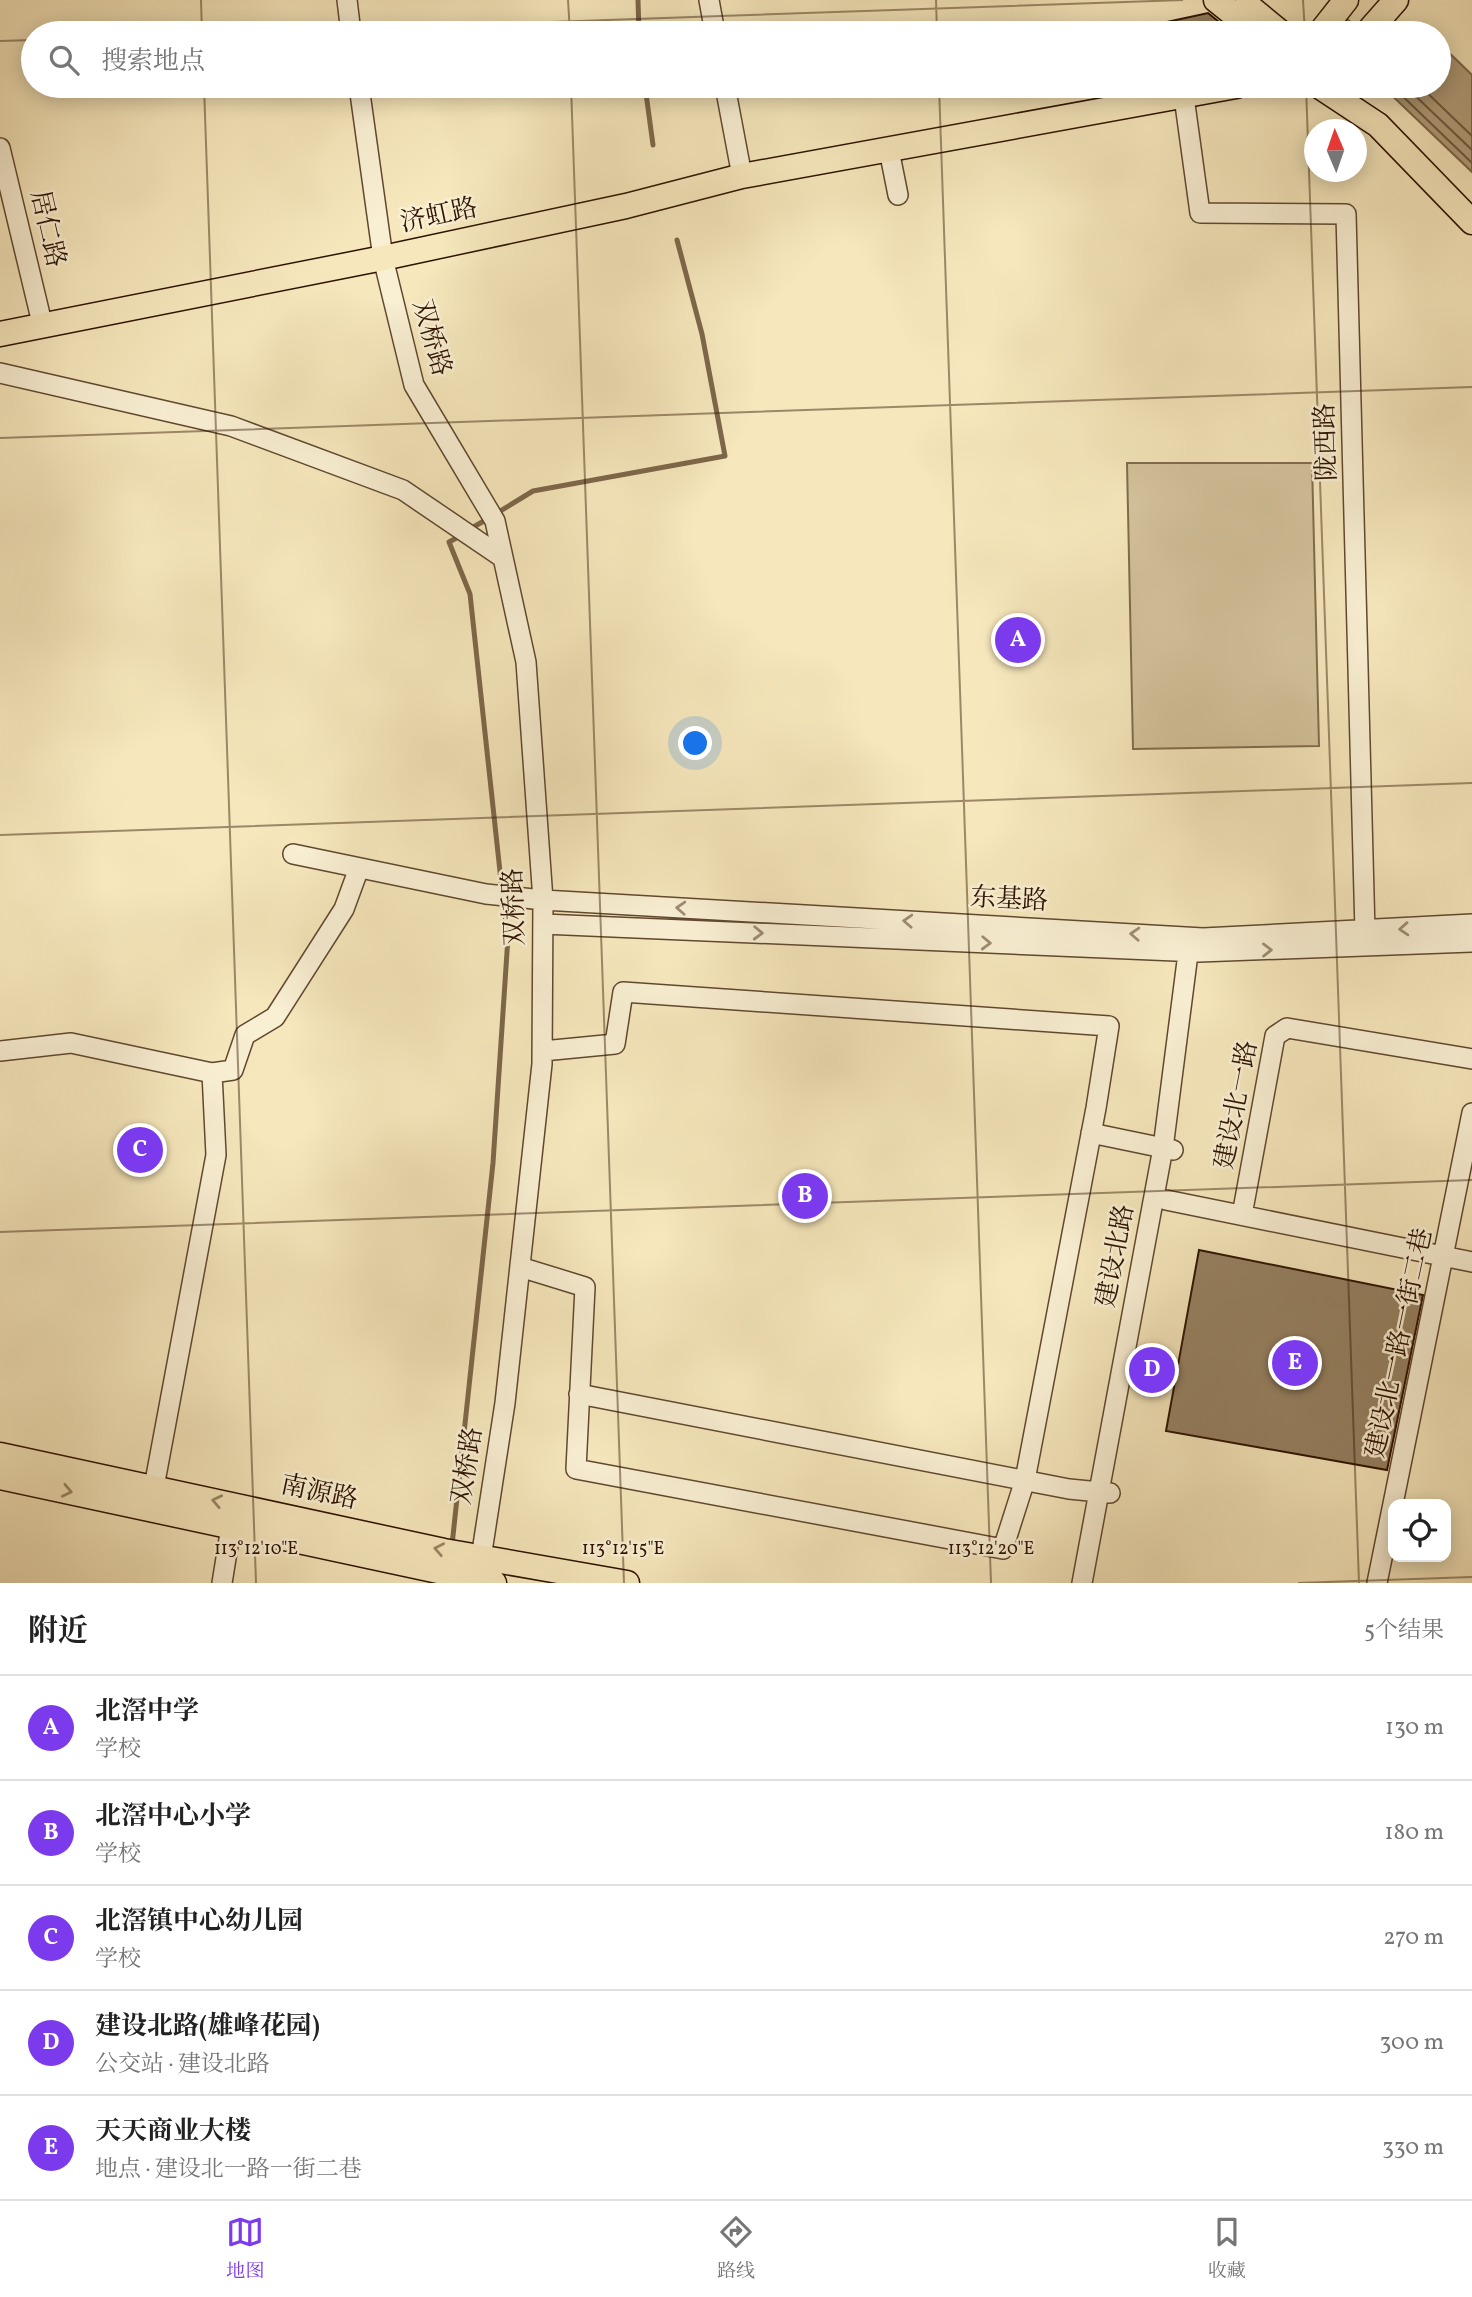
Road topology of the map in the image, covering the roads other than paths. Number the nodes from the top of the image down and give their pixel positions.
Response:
1 (347, 0) edge
2 (709, 0) edge
3 (1216, 0) edge
4 (1241, 0) edge
5 (1346, 0) edge
6 (1396, 0) edge
7 (350, 21) edge
8 (713, 21) edge
9 (1242, 21) edge
10 (1266, 21) edge
11 (1329, 21) edge
12 (1378, 21) edge
13 (361, 98) edge
14 (727, 98) edge
15 (1152, 98) edge
16 (1183, 98) edge
17 (1337, 98) edge
18 (1361, 98) edge
19 (0, 148) edge
20 (889, 150) junction
21 (742, 176) junction
22 (898, 195) dead end
23 (1472, 206) edge
24 (1472, 222) edge
25 (383, 258) junction
26 (42, 323) junction
27 (0, 334) edge
28 (0, 373) edge
29 (503, 558) junction
30 (293, 854) dead end
31 (359, 868) junction
32 (543, 900) junction
33 (543, 924) junction
34 (1472, 924) edge
35 (1365, 932) junction
36 (1472, 942) edge
37 (1195, 944) junction
38 (0, 1051) edge
39 (542, 1051) junction
40 (1472, 1059) edge
41 (212, 1073) junction
42 (1472, 1113) edge
43 (1091, 1133) junction
44 (1168, 1149) junction
45 (1166, 1200) junction
46 (1242, 1215) junction
47 (1445, 1256) junction
48 (1472, 1262) edge
49 (520, 1267) junction
50 (579, 1394) junction
51 (0, 1455) edge
52 (0, 1477) edge
53 (1025, 1480) junction
54 (154, 1488) junction
55 (1105, 1492) junction
56 (231, 1527) junction
57 (480, 1555) junction
58 (483, 1582) edge
59 (222, 1583) edge
60 (626, 1583) edge
61 (1082, 1583) edge
62 (1094, 1583) edge
63 (1377, 1583) edge

1 - 7 street
2 - 8 street
3 - 9 main road
4 - 10 main road
5 - 11 main road
6 - 12 main road
13 - 25 street, 双桥路
14 - 21 street
15 - 20 main road, 济虹路
16 - 35 street, 陇西路
17 - 24 main road
18 - 23 main road
19 - 26 street, 居仁路
20 - 21 main road, 济虹路
20 - 22 street
21 - 25 main road, 济虹路
25 - 26 main road, 济虹路
25 - 29 street, 双桥路
26 - 27 main road, 济虹路
28 - 29 street
29 - 32 street, 双桥路
30 - 31 street, 东基路
31 - 32 street, 东基路
31 - 41 street
32 - 33 street, 双桥路
37 -> 32 street, 东基路
33 -> 37 street, 东基路
33 - 39 street, 双桥路
34 -> 35 street, 东基路
35 - 37 street, 东基路
37 -> 36 street, 东基路
37 - 44 street, 建设北路
38 - 41 street
39 - 43 street
39 - 49 street, 双桥路
40 - 46 street, 建设北一路
41 - 54 street
42 - 47 street, 建设北一路一街二巷
43 - 44 street
43 - 53 street
44 - 45 street, 建设北路
44 - 55 street, 建设北路
45 - 46 street
45 - 55 street, 建设北路
46 - 47 street
47 - 48 street
47 - 63 street, 建设北一路一街二巷
49 - 50 street
49 - 57 street, 双桥路
50 - 53 street
50 - 53 street
51 - 54 main road, 南源路
52 -> 56 main road, 南源路
53 - 55 street
57 -> 54 main road, 南源路
55 - 61 street, 建设北路
55 - 62 street, 建设北路
56 - 58 main road, 南源路
56 - 59 street
57 - 58 street, 双桥路
57 - 60 main road, 南源路

